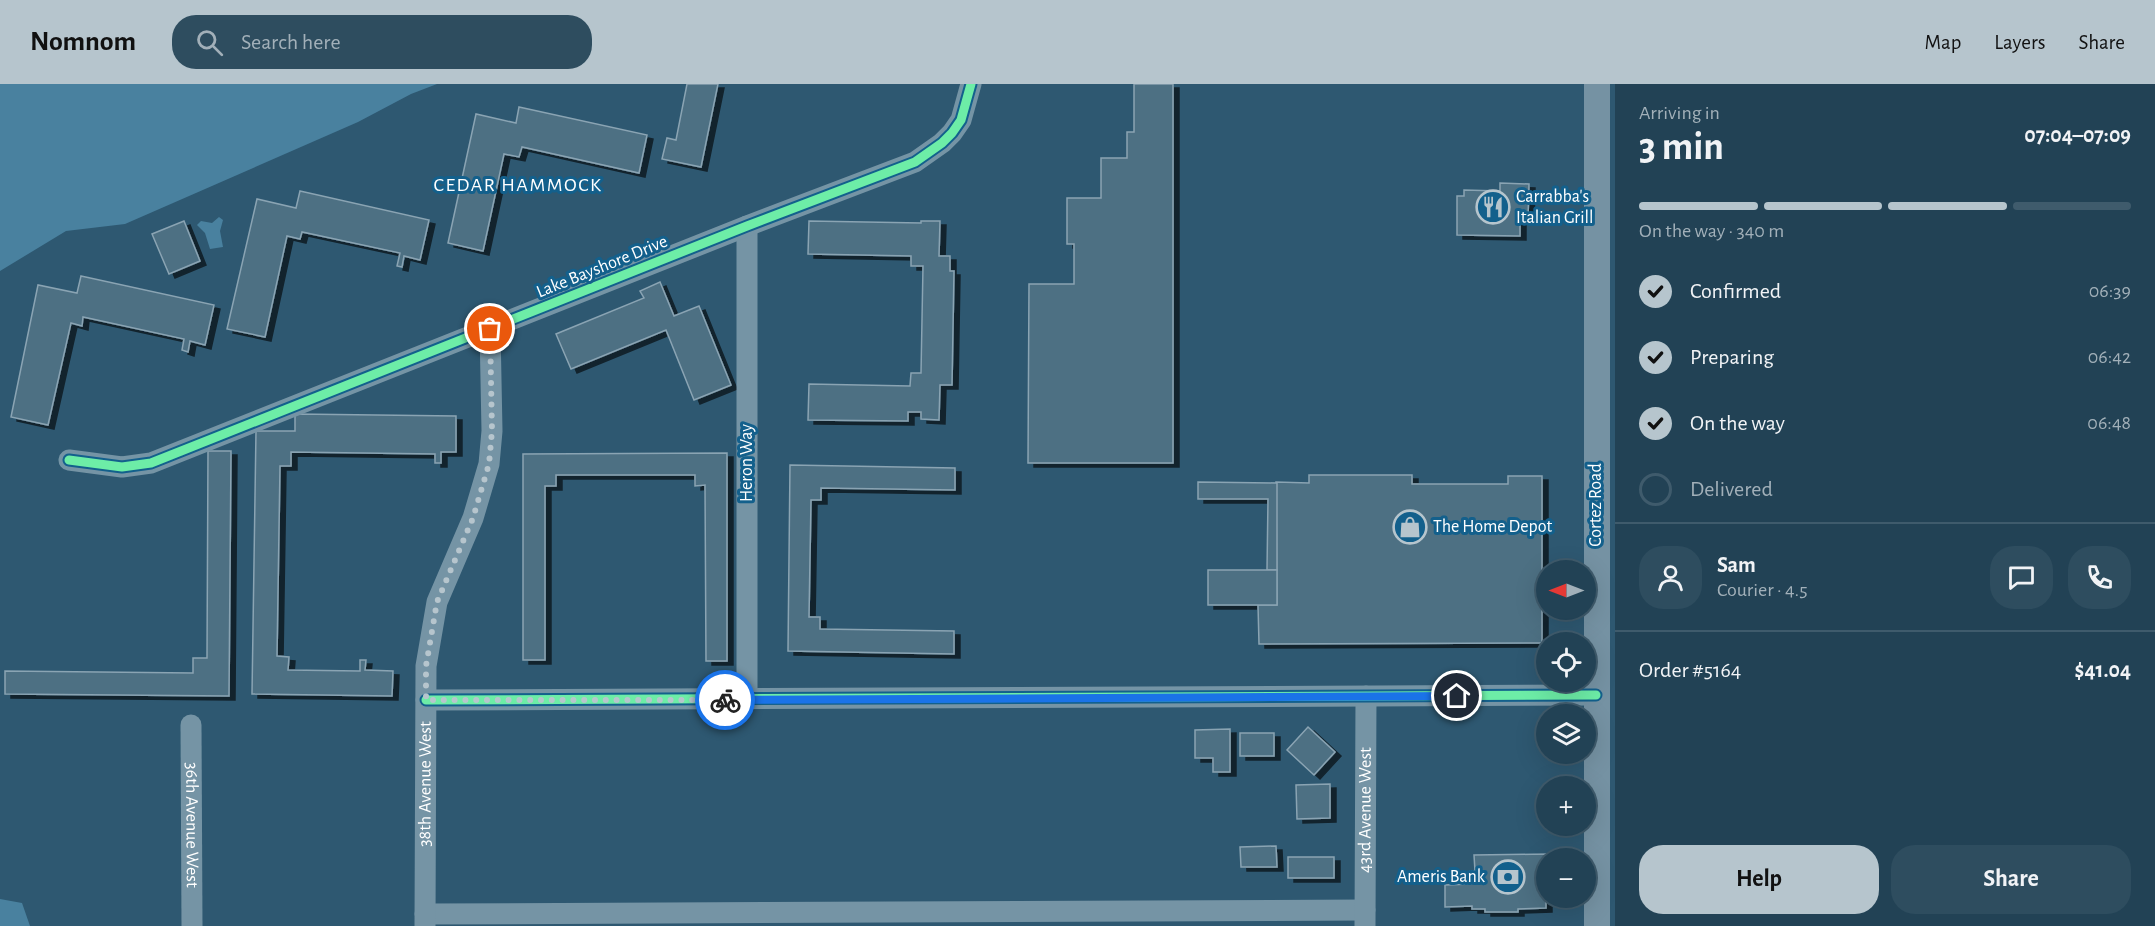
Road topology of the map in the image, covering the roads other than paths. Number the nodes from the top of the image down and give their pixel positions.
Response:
1 (971, 84) edge
2 (1598, 84) edge
3 (747, 226) junction
4 (490, 329) junction
5 (1606, 382) edge
6 (1615, 418) edge
7 (69, 460) dead end
8 (1596, 695) junction
9 (1366, 696) junction
10 (426, 700) junction
11 (747, 700) junction
12 (191, 725) dead end
13 (1365, 918) edge
14 (425, 920) edge
15 (192, 926) edge
16 (1597, 926) edge

1 - 3 street, Lake Bayshore Drive
2 - 5 main road, Cortez Road
3 - 4 street, Lake Bayshore Drive
3 - 11 street, Heron Way
4 - 7 street, Lake Bayshore Drive
4 - 10 street, 38th Avenue West
5 - 6 main road
5 - 8 main road, Cortez Road
8 - 9 street
8 - 16 main road, Cortez Road
9 - 11 street
9 - 13 street, 43rd Avenue West
10 - 11 street
10 - 14 street, 38th Avenue West
12 - 15 street, 36th Avenue West
13 - 14 street

